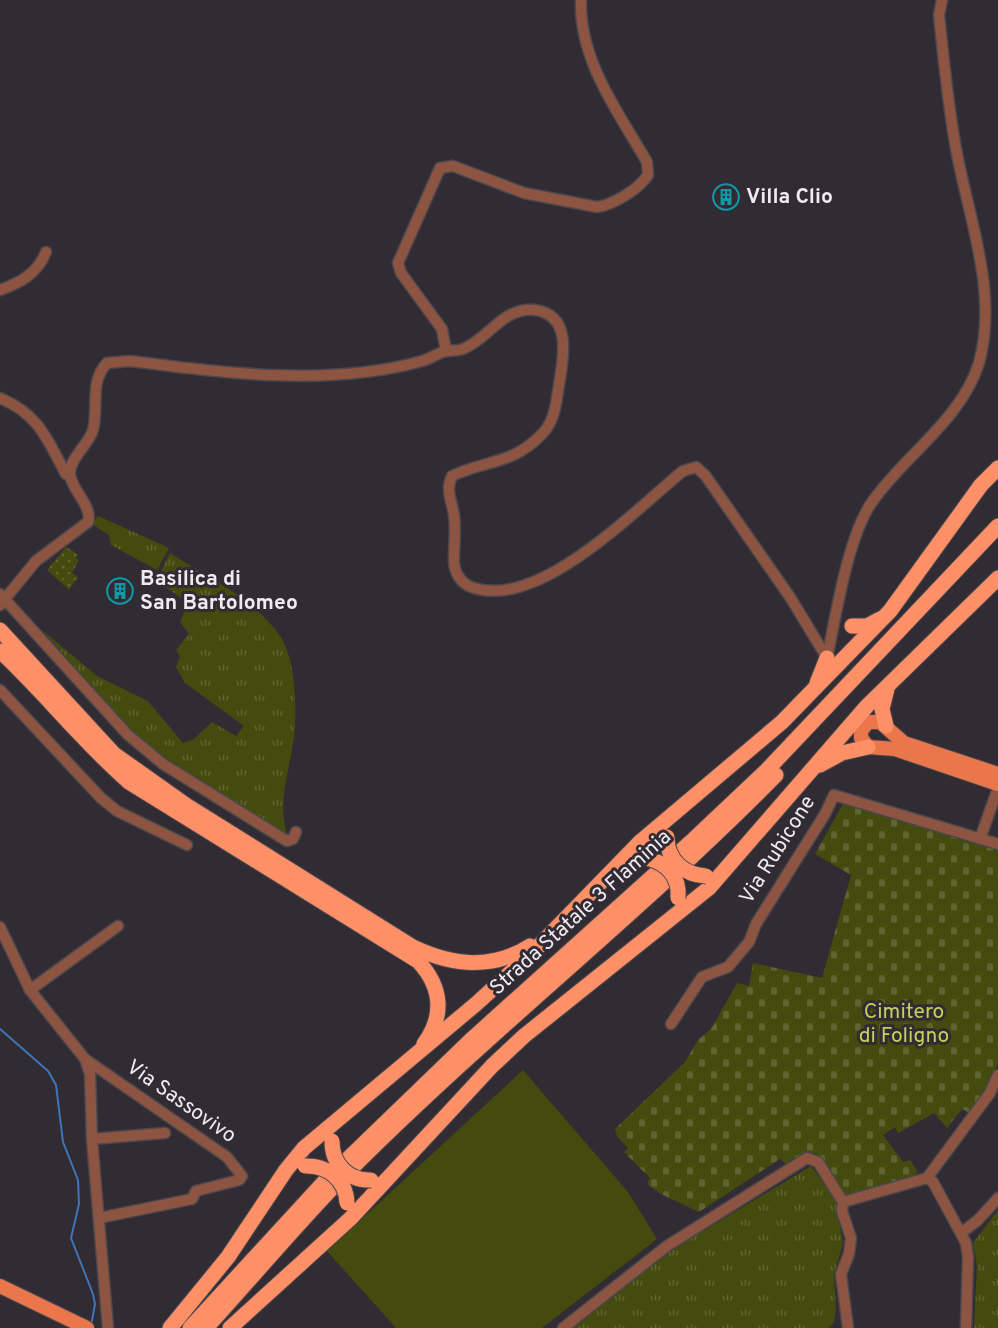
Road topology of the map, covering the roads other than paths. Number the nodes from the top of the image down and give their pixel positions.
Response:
1 (581, 0) edge
2 (942, 0) edge
3 (46, 252) dead end
4 (0, 290) edge
5 (446, 351) junction
6 (0, 398) edge
7 (998, 468) edge
8 (70, 475) junction
9 (998, 488) edge
10 (969, 502) junction
11 (998, 526) edge
12 (998, 541) edge
13 (998, 578) edge
14 (2, 600) edge
15 (838, 601) junction
16 (890, 611) junction
17 (852, 626) junction
18 (0, 630) edge
19 (831, 639) junction
20 (0, 651) edge
21 (826, 658) junction
22 (889, 685) junction
23 (0, 690) edge
24 (810, 695) junction
25 (886, 726) junction
26 (868, 747) junction
27 (998, 774) edge
28 (805, 777) junction
29 (998, 786) edge
30 (671, 817) junction
31 (296, 832) dead end
32 (980, 838) junction
33 (998, 844) edge
34 (187, 845) dead end
35 (616, 869) junction
36 (722, 874) junction
37 (672, 920) junction
38 (118, 926) dead end
39 (0, 927) edge
40 (546, 936) junction
41 (30, 990) junction
42 (671, 1024) dead end
43 (417, 1053) junction
44 (86, 1059) junction
45 (998, 1075) edge
46 (344, 1116) junction
47 (165, 1134) dead end
48 (92, 1139) junction
49 (399, 1167) junction
50 (927, 1178) junction
51 (278, 1183) junction
52 (998, 1198) edge
53 (843, 1202) junction
54 (99, 1218) junction
55 (978, 1220) junction
56 (961, 1233) junction
57 (326, 1241) junction
58 (966, 1243) junction
59 (0, 1286) edge
60 (79, 1326) edge
61 (108, 1328) edge
62 (170, 1328) edge
63 (190, 1328) edge
64 (206, 1328) edge
65 (230, 1328) edge
66 (563, 1328) edge
67 (848, 1328) edge
68 (966, 1328) edge

1 - 5 street
2 - 15 street
3 - 4 street
5 - 8 street
5 - 21 street
6 - 8 street
7 - 10 highway
8 - 14 street
9 - 10 highway
10 - 16 highway
11 - 63 highway, Strada Statale 3 Flaminia
12 - 64 highway, Strada Statale 3 Flaminia
13 - 22 highway
14 - 31 street
15 - 17 street
15 - 19 street
16 - 17 highway
16 - 24 highway
17 - 19 street
18 - 40 highway
19 - 21 street
20 - 43 highway
21 - 24 highway
22 - 25 highway
22 - 28 highway
23 - 34 street
24 - 30 highway
25 - 26 main road
25 - 27 main road
26 - 28 highway
26 - 29 main road
28 - 36 highway
29 - 32 street
30 - 35 highway
30 - 36 highway, bridge
32 - 33 street, Via Rubicone
32 - 42 street, Via Rubicone
35 - 37 highway, bridge
35 - 40 highway
36 - 37 highway
37 - 49 highway
38 - 41 street
39 - 41 street, Via Sassovivo
40 - 43 highway
41 - 44 street, Via Sassovivo
43 - 46 highway
44 - 48 street, Via Sassovivo
44 - 54 street, Via Sassovivo
45 - 50 street
46 - 49 highway, bridge
46 - 51 highway
47 - 48 street, Via Sassovivo
48 - 54 street, Via Sassovivo
49 - 57 highway
50 - 53 street
50 - 56 street
51 - 57 highway, bridge
51 - 62 highway
52 - 55 street
53 - 66 street
53 - 67 street
54 - 61 street, Via Sassovivo
55 - 56 street
55 - 58 street
56 - 58 street
57 - 65 highway
58 - 68 street
59 - 60 main road

